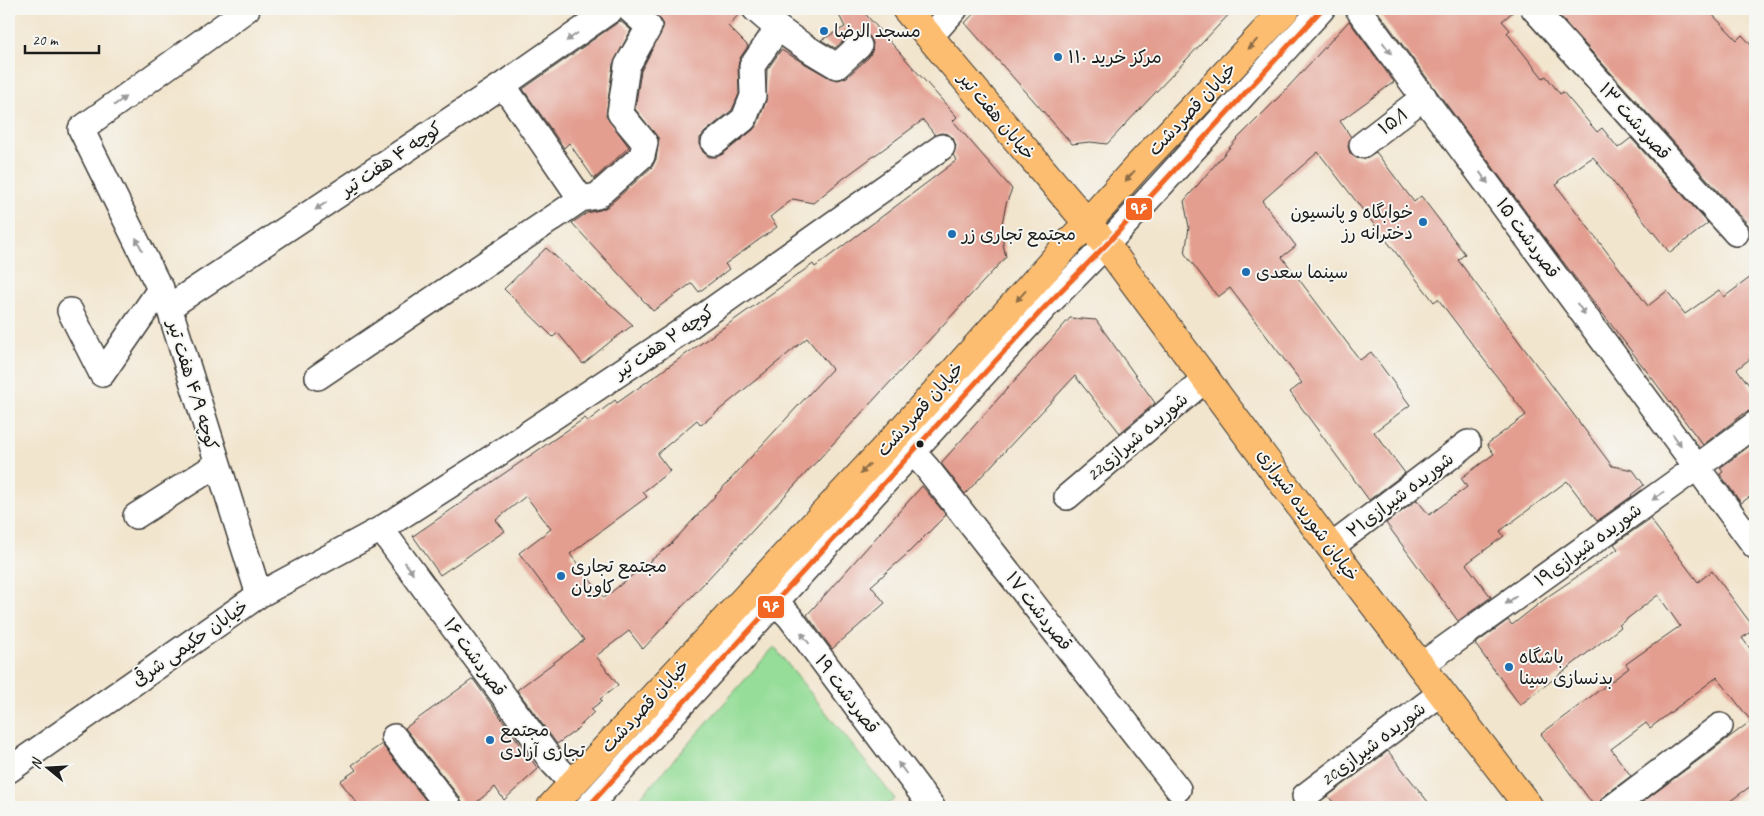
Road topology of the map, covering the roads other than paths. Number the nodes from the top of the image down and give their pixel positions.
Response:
1 (247, 9) edge
2 (612, 9) edge
3 (629, 9) edge
4 (755, 9) edge
5 (906, 9) edge
6 (955, 9) edge
7 (1286, 9) edge
8 (1322, 9) edge
9 (1358, 9) edge
10 (1534, 9) edge
11 (778, 28) junction
12 (930, 37) junction
13 (859, 46) dead end
14 (503, 85) junction
15 (1424, 98) junction
16 (714, 142) dead end
17 (1362, 145) dead end
18 (942, 147) dead end
19 (581, 199) junction
20 (1088, 222) junction
21 (1736, 232) dead end
22 (1106, 245) junction
23 (165, 297) junction
24 (70, 311) dead end
25 (318, 377) dead end
26 (1207, 378) junction
27 (1755, 424) edge
28 (1468, 443) dead end
29 (905, 444) junction
30 (218, 464) junction
31 (1697, 467) junction
32 (1067, 497) dead end
33 (136, 516) dead end
34 (380, 529) junction
35 (1755, 546) edge
36 (1331, 547) junction
37 (767, 593) junction
38 (259, 595) junction
39 (1420, 666) junction
40 (1441, 692) junction
41 (1720, 726) dead end
42 (394, 737) dead end
43 (9, 770) edge
44 (1178, 789) dead end
45 (1305, 796) dead end
46 (560, 800) edge
47 (449, 807) edge
48 (588, 807) edge
49 (932, 807) edge
50 (1529, 807) edge
51 (1613, 807) edge

23 -> 1 street, کوچه ۴/۹ هفت تیر
2 -> 14 street, کوچه ۴ هفت تیر
3 - 19 street
4 - 11 street
5 - 12 main road, خیابان هفت تیر
6 - 12 street
7 -> 20 main road, خیابان قصردشت
8 - 22 street
9 -> 15 street, قصردشت ۱۵
10 - 21 street, قصردشت ۱۳
11 - 13 street
11 - 16 street
12 - 20 main road, خیابان هفت تیر
14 - 19 street
14 -> 23 street, کوچه ۴ هفت تیر
15 - 17 street, ۱۵/۱
15 -> 31 street, قصردشت ۱۵
18 - 34 street, کوچه ۲ هفت تیر
19 - 25 street
20 - 22 main road, خیابان شوریده شیرازی
20 -> 29 main road, خیابان قصردشت
22 - 26 main road, خیابان شوریده شیرازی
22 - 29 street
23 - 24 street
23 - 30 street, کوچه ۴/۹ هفت تیر
26 - 32 street, 22شوریده شیرازی
26 - 36 main road, خیابان شوریده شیرازی
27 - 31 street, شوریده شیرازی۱۹
28 - 36 street, شوریده شیرازی۲۱
29 - 37 main road, خیابان قصردشت
29 - 44 street, قصردشت ۱۷
30 - 33 street
30 - 38 street, کوچه ۴/۹ هفت تیر
31 - 35 street, قصردشت ۱۵
31 -> 39 street, شوریده شیرازی۱۹
34 - 38 street, خیابان حکیمی شرقی
34 -> 46 street, قصردشت ۱۶
36 - 39 main road, خیابان شوریده شیرازی
37 - 46 main road, خیابان قصردشت
37 - 48 street
49 -> 37 street, قصردشت ۱۹
38 - 43 street, خیابان حکیمی شرقی
39 - 40 main road, خیابان شوریده شیرازی
40 - 45 street, 20شوریده شیرازی
40 - 50 main road, خیابان شوریده شیرازی
41 - 51 street
42 - 47 street

